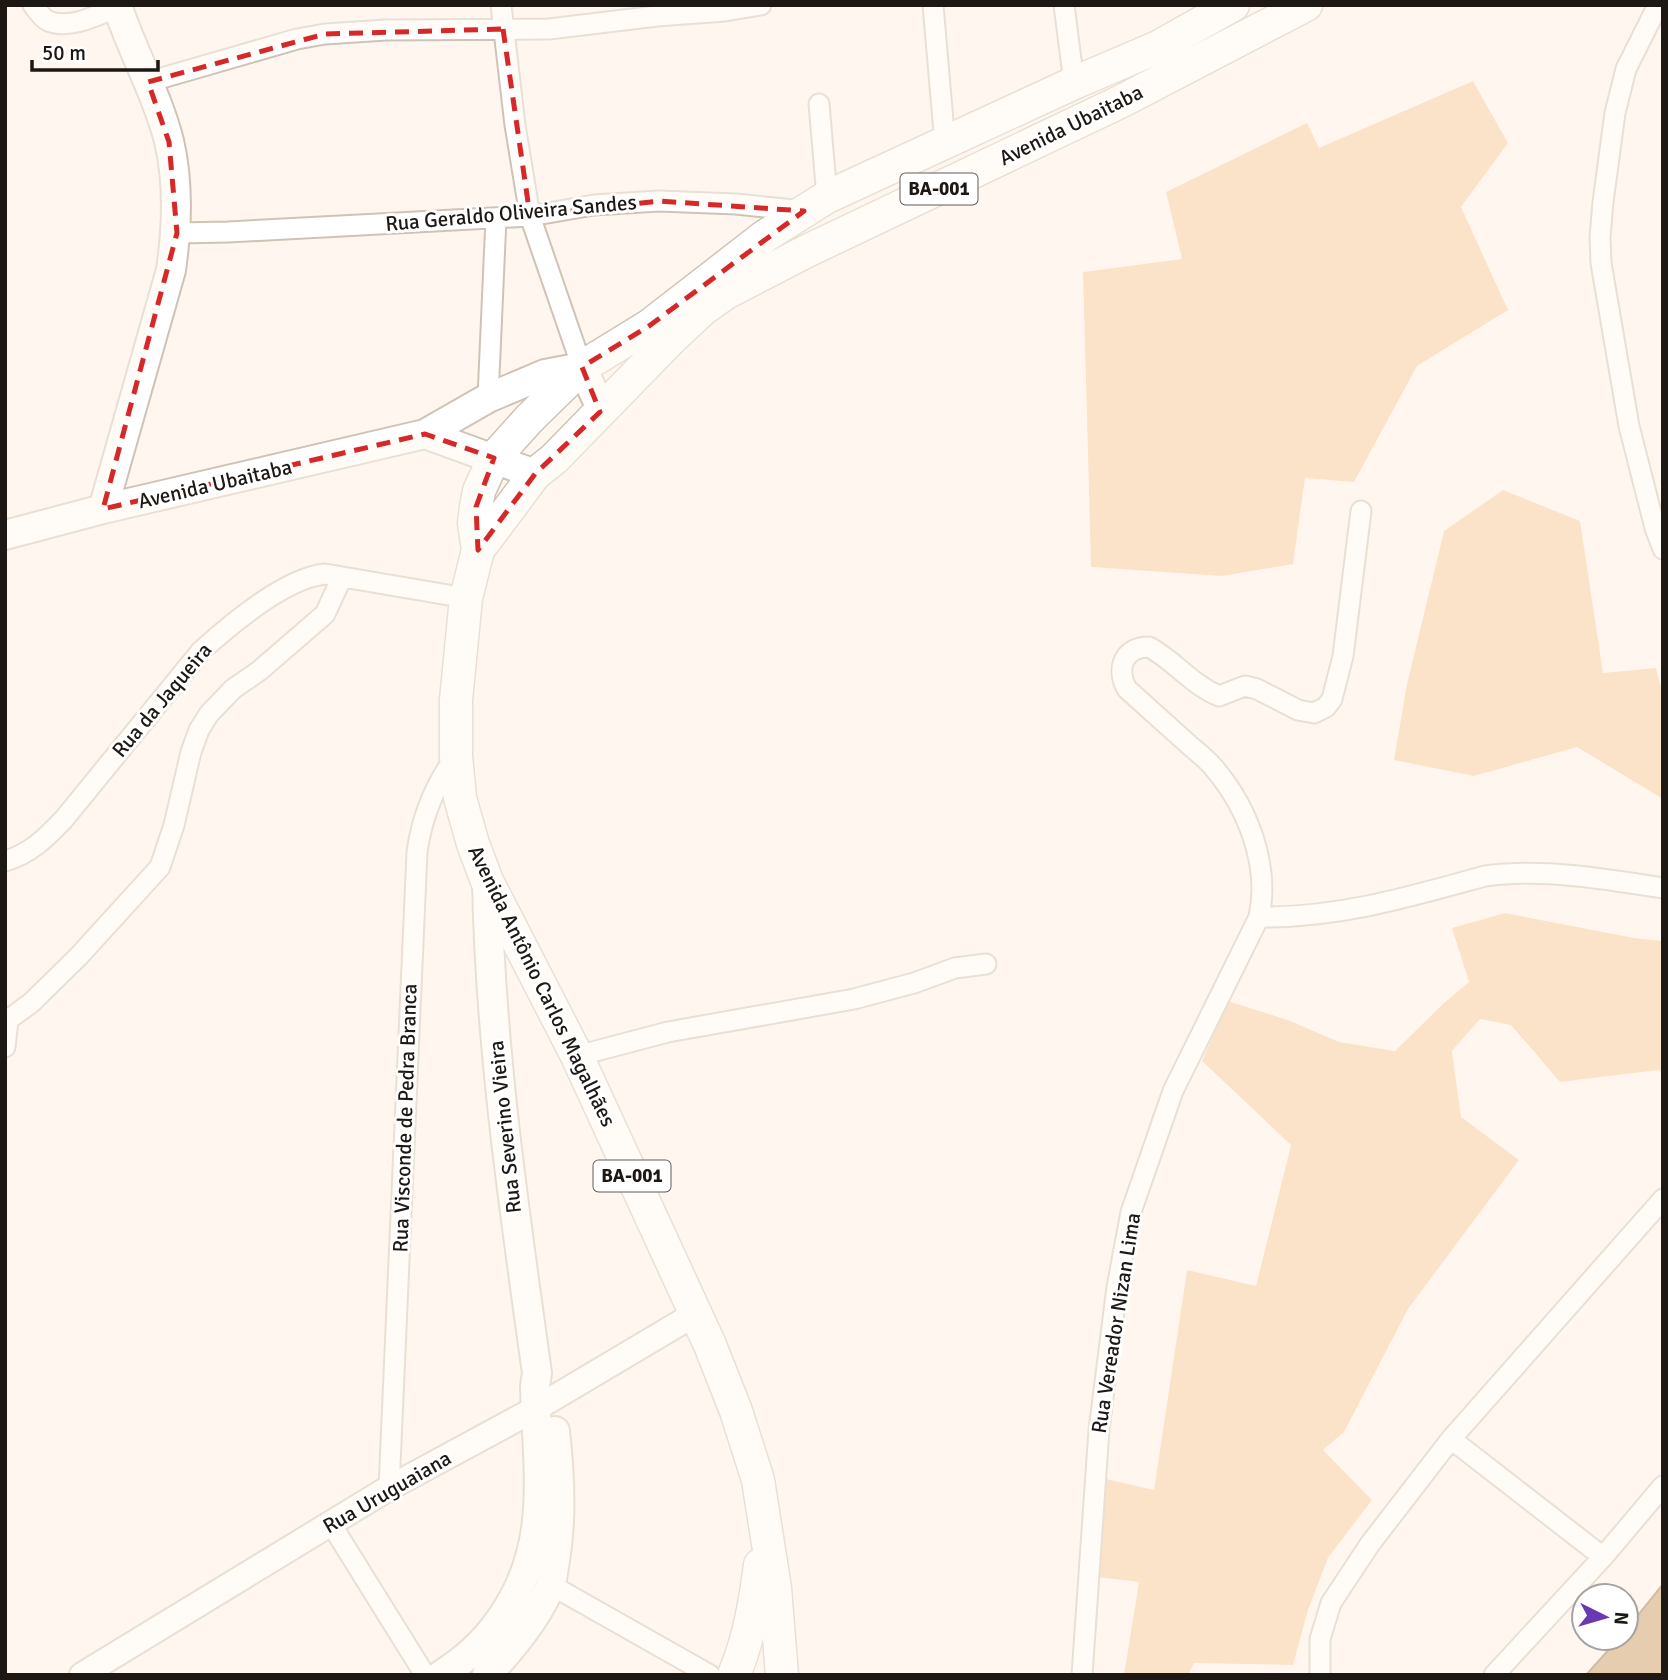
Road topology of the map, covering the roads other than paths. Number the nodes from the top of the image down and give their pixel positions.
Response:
1 (33, 5) edge
2 (501, 5) edge
3 (761, 5) edge
4 (933, 5) edge
5 (1064, 5) edge
6 (1233, 5) edge
7 (1658, 5) edge
8 (117, 6) edge
9 (1303, 6) edge
10 (1203, 13) edge
11 (503, 29) junction
12 (148, 82) junction
13 (1074, 83) junction
14 (818, 104) dead end
15 (945, 144) junction
16 (816, 204) junction
17 (530, 216) junction
18 (496, 218) junction
19 (177, 233) junction
20 (582, 367) junction
21 (488, 398) junction
22 (600, 412) junction
23 (425, 434) junction
24 (494, 458) junction
25 (535, 474) junction
26 (103, 509) junction
27 (1361, 511) dead end
28 (5, 535) edge
29 (1663, 549) edge
30 (478, 550) junction
31 (342, 577) junction
32 (466, 598) junction
33 (456, 756) junction
34 (5, 861) edge
35 (487, 881) junction
36 (1663, 888) edge
37 (1259, 917) junction
38 (986, 964) dead end
39 (7, 1022) edge
40 (5, 1046) edge
41 (577, 1056) junction
42 (1663, 1199) edge
43 (695, 1314) junction
44 (542, 1405) junction
45 (1451, 1439) junction
46 (758, 1480) junction
47 (1663, 1486) edge
48 (389, 1488) junction
49 (331, 1524) junction
50 (1602, 1557) junction
51 (551, 1585) junction
52 (82, 1675) edge
53 (425, 1675) edge
54 (441, 1675) edge
55 (486, 1675) edge
56 (710, 1675) edge
57 (734, 1675) edge
58 (782, 1675) edge
59 (1082, 1675) edge
60 (1320, 1675) edge
61 (1494, 1675) edge

1 - 8 street
2 - 11 street
3 - 11 street
4 - 15 street
5 - 13 street
6 - 10 main road, BA-001
7 - 29 street
8 - 12 main road
9 - 22 main road, Avenida Ubaitaba / BA-001
10 - 13 main road, Avenida Ubaitaba / BA-001
11 - 12 street
11 - 17 street
12 - 19 main road
13 - 15 main road, Avenida Ubaitaba / BA-001
14 - 16 street
15 - 16 main road, Avenida Ubaitaba / BA-001
16 - 17 street, Rua Geraldo Oliveira Sandes
16 - 20 main road, Avenida Ubaitaba / BA-001
17 - 18 street, Rua Geraldo Oliveira Sandes
17 - 20 street
18 - 19 street, Rua Geraldo Oliveira Sandes
18 - 21 street
19 - 26 main road
20 - 21 main road, Avenida Ubaitaba
20 - 22 main road
20 - 24 main road, Avenida Ubaitaba / BA-001
21 - 23 main road, Avenida Ubaitaba
22 - 25 main road, Avenida Ubaitaba / BA-001
23 - 24 main road
23 - 26 main road, Avenida Ubaitaba
24 - 25 main road
24 - 30 main road, Avenida Antônio Carlos Magalhães / BA-001
25 - 30 main road, Avenida Antônio Carlos Magalhães / BA-001
26 - 28 main road, Avenida Ubaitaba
27 - 37 street, Rua Vereador Nizan Lima
30 - 32 main road, Avenida Antônio Carlos Magalhães / BA-001
31 - 32 street, Rua da Jaqueira
31 - 34 street, Rua da Jaqueira
31 - 39 street
32 - 33 main road, Avenida Antônio Carlos Magalhães / BA-001
33 - 35 main road, Avenida Antônio Carlos Magalhães / BA-001
33 - 48 street, Rua Visconde de Pedra Branca
35 - 41 main road, Avenida Antônio Carlos Magalhães / BA-001
35 - 44 main road, Rua Severino Vieira
36 - 37 street
37 - 59 street, Rua Vereador Nizan Lima
38 - 41 street
39 - 40 street
41 - 43 main road, Avenida Antônio Carlos Magalhães / BA-001
42 - 45 street
43 - 44 street, Rua Uruguaiana
43 - 46 main road, Avenida Antônio Carlos Magalhães / BA-001
44 - 48 street, Rua Uruguaiana
44 - 51 main road, Rua Severino Vieira
44 - 54 main road, Rua Severino Vieira
45 - 50 street
45 - 60 street
46 - 57 main road, Avenida Antônio Carlos Magalhães / BA-001
46 - 58 main road, Avenida Antônio Carlos Magalhães / BA-001
47 - 50 street
48 - 49 street, Rua Uruguaiana
49 - 52 street, Rua Uruguaiana
49 - 53 street
50 - 61 street
51 - 55 main road, Rua Severino Vieira
51 - 56 street

